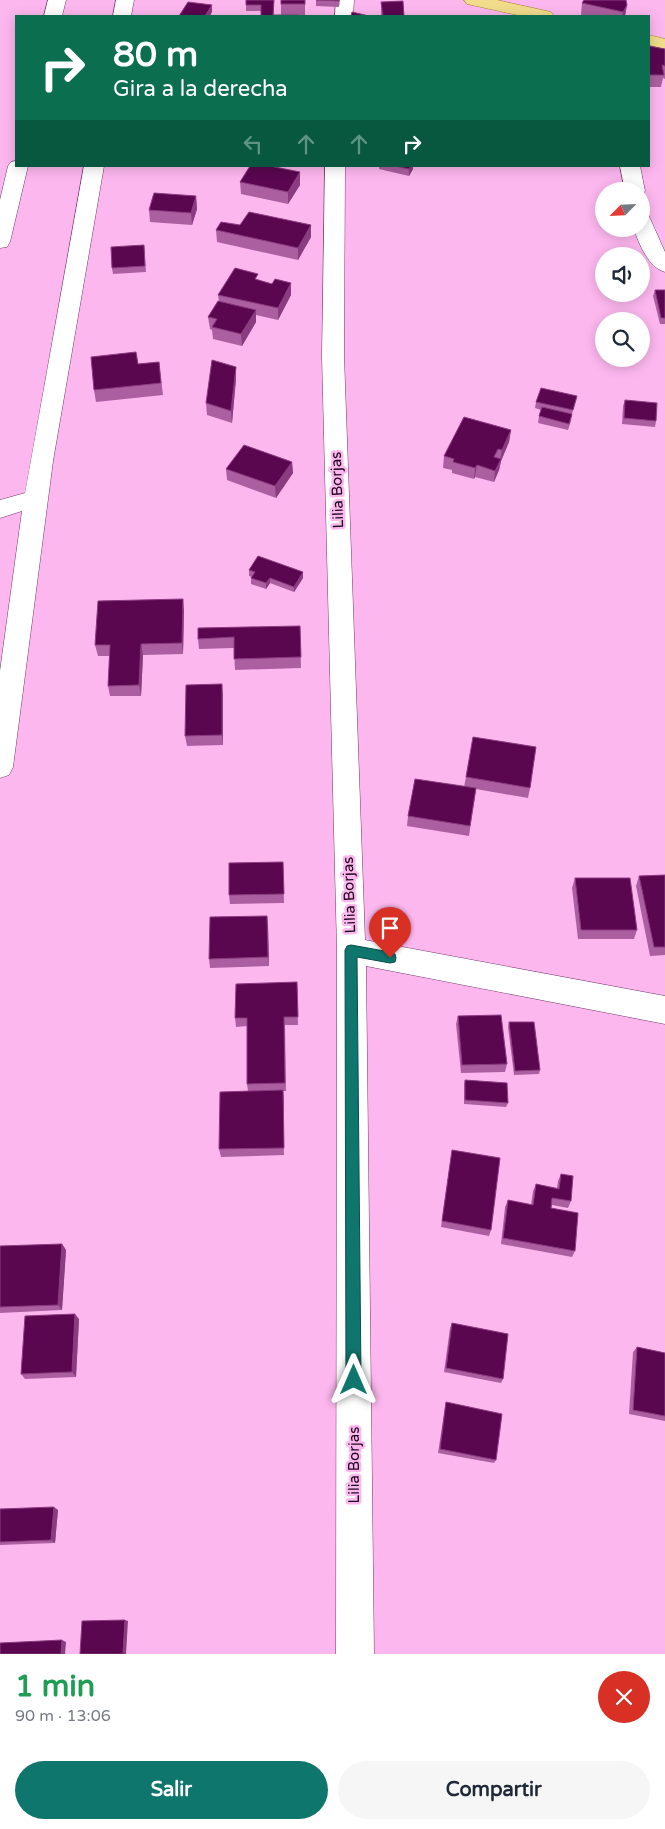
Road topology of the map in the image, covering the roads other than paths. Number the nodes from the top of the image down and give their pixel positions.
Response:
1 (56, 0) edge
2 (124, 0) edge
3 (345, 0) edge
4 (473, 0) edge
5 (495, 2) edge
6 (53, 15) edge
7 (122, 15) edge
8 (344, 15) edge
9 (541, 15) edge
10 (650, 40) edge
11 (665, 44) edge
12 (18, 167) edge
13 (94, 167) edge
14 (335, 167) edge
15 (630, 167) edge
16 (633, 182) edge
17 (646, 238) edge
18 (0, 242) edge
19 (665, 265) edge
20 (37, 498) junction
21 (0, 508) edge
22 (0, 767) edge
23 (351, 950) junction
24 (665, 1010) edge
25 (355, 1654) edge

1 - 6 street
2 - 7 street
3 - 8 street
4 - 5 main road
5 - 9 main road
10 - 11 main road
12 - 18 street
13 - 20 street
14 - 23 street, Lilia Borjas
15 - 16 street
17 - 19 street
20 - 21 street
20 - 22 street
23 - 24 street
23 - 25 street, Lilia Borjas

